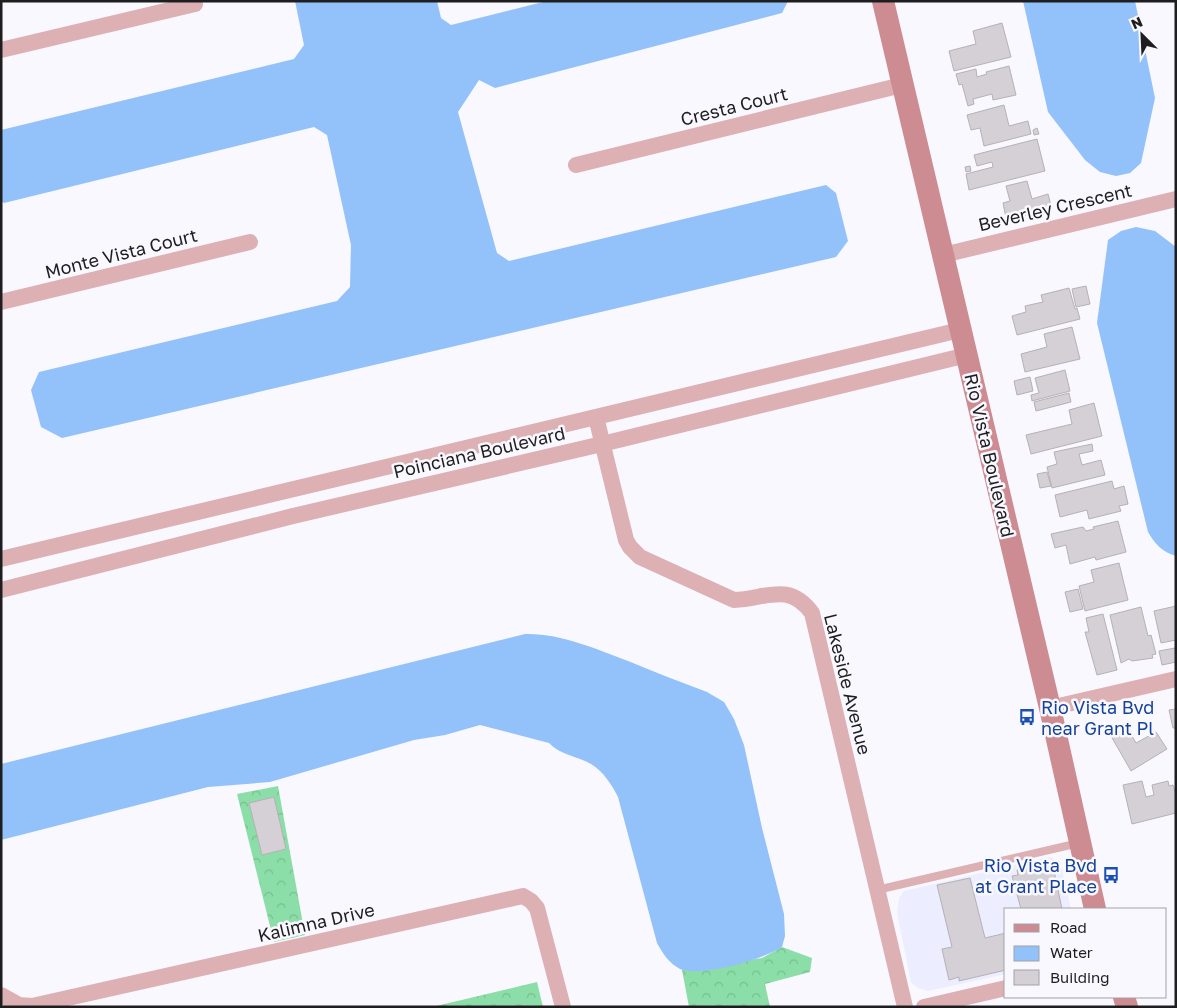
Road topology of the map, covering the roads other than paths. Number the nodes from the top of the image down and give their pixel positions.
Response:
1 (882, 1) edge
2 (195, 4) dead end
3 (1, 50) edge
4 (902, 86) junction
5 (576, 165) dead end
6 (1176, 199) edge
7 (250, 242) dead end
8 (943, 255) junction
9 (1, 302) edge
10 (960, 330) junction
11 (967, 355) junction
12 (596, 417) junction
13 (602, 444) junction
14 (287, 490) junction
15 (293, 516) junction
16 (1, 559) edge
17 (1, 590) edge
18 (1176, 679) edge
19 (1050, 708) junction
20 (1081, 842) junction
21 (877, 890) junction
22 (1095, 908) edge
23 (1004, 988) edge
24 (1, 995) edge
25 (563, 1007) edge
26 (905, 1007) edge
27 (924, 1007) edge

1 - 4 street, Rio Vista Boulevard
2 - 3 street
4 - 5 street, Cresta Court
4 - 8 street, Rio Vista Boulevard
6 - 8 street, Beverley Crescent
7 - 9 street, Monte Vista Court
8 - 10 street, Rio Vista Boulevard
10 - 11 street, Rio Vista Boulevard
10 - 12 street, Poinciana Boulevard
11 - 13 street, Poinciana Boulevard
11 - 19 street, Rio Vista Boulevard
12 - 13 street, Lakeside Avenue
12 - 14 street, Poinciana Boulevard
13 - 15 street, Poinciana Boulevard
13 - 21 street, Lakeside Avenue
14 - 15 street
14 - 16 street, Poinciana Boulevard
15 - 17 street, Poinciana Boulevard
18 - 19 street
19 - 20 street, Rio Vista Boulevard
20 - 21 lane
20 - 22 street, Rio Vista Boulevard
21 - 26 street, Lakeside Avenue
23 - 27 street
24 - 25 street, Kalimna Drive

